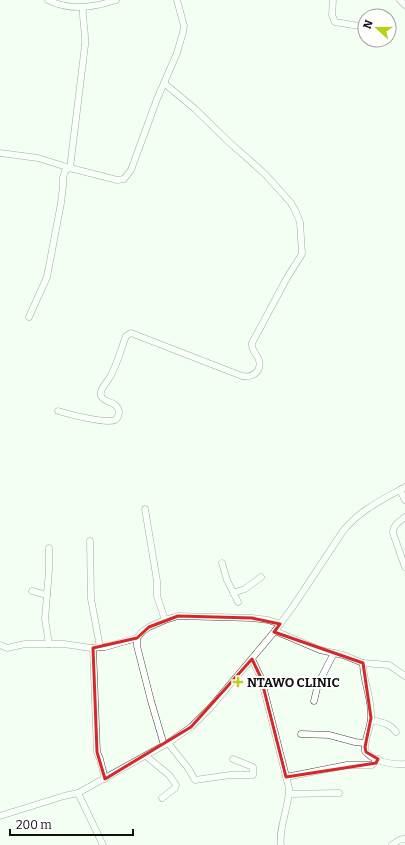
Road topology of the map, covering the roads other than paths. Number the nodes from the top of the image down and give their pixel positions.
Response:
1 (48, 0) edge
2 (116, 0) edge
3 (177, 0) edge
4 (333, 0) edge
5 (400, 0) edge
6 (405, 5) edge
7 (83, 7) junction
8 (357, 26) edge
9 (164, 83) junction
10 (0, 153) edge
11 (70, 168) junction
12 (29, 317) dead end
13 (58, 411) dead end
14 (402, 489) edge
15 (405, 500) edge
16 (145, 509) dead end
17 (405, 517) edge
18 (90, 541) dead end
19 (49, 548) dead end
20 (222, 563) dead end
21 (405, 567) edge
22 (261, 577) dead end
23 (32, 591) dead end
24 (233, 593) junction
25 (47, 595) junction
26 (238, 602) dead end
27 (165, 620) junction
28 (280, 624) junction
29 (275, 631) junction
30 (137, 638) junction
31 (48, 644) junction
32 (0, 646) edge
33 (100, 647) junction
34 (93, 648) junction
35 (334, 653) junction
36 (252, 659) junction
37 (364, 663) junction
38 (405, 676) edge
39 (314, 701) dead end
40 (371, 720) junction
41 (396, 732) dead end
42 (301, 734) dead end
43 (365, 743) junction
44 (166, 744) junction
45 (146, 756) junction
46 (233, 759) dead end
47 (378, 759) junction
48 (405, 764) edge
49 (286, 777) junction
50 (105, 778) junction
51 (78, 793) junction
52 (339, 793) dead end
53 (290, 794) junction
54 (162, 798) dead end
55 (0, 816) edge
56 (405, 839) edge
57 (103, 845) edge
58 (281, 845) edge
59 (392, 845) edge

1 - 7 street
2 - 7 street
3 - 9 street
4 - 8 street
5 - 6 street
7 - 11 street
9 - 11 street
9 - 13 street
10 - 11 street
11 - 12 street
14 - 15 street
14 - 28 street
16 - 27 street
17 - 21 street
18 - 33 street
19 - 25 street
20 - 24 street
22 - 24 street
23 - 25 street
24 - 26 street
25 - 31 street
27 - 28 street
27 - 30 street
28 - 29 street
29 - 35 street
29 - 36 street
30 - 33 street
30 - 44 street
31 - 32 street
31 - 34 street
33 - 34 street
34 - 50 street
35 - 37 street
35 - 39 street
36 - 44 street
36 - 49 street
37 - 38 street
37 - 40 street
40 - 41 street
40 - 43 street
42 - 43 street
43 - 47 street
44 - 45 street
44 - 46 street
45 - 50 street
45 - 54 street
47 - 48 street
47 - 49 street
49 - 53 street
50 - 51 street
51 - 55 street
51 - 57 street
52 - 53 street
53 - 58 street
56 - 59 street

